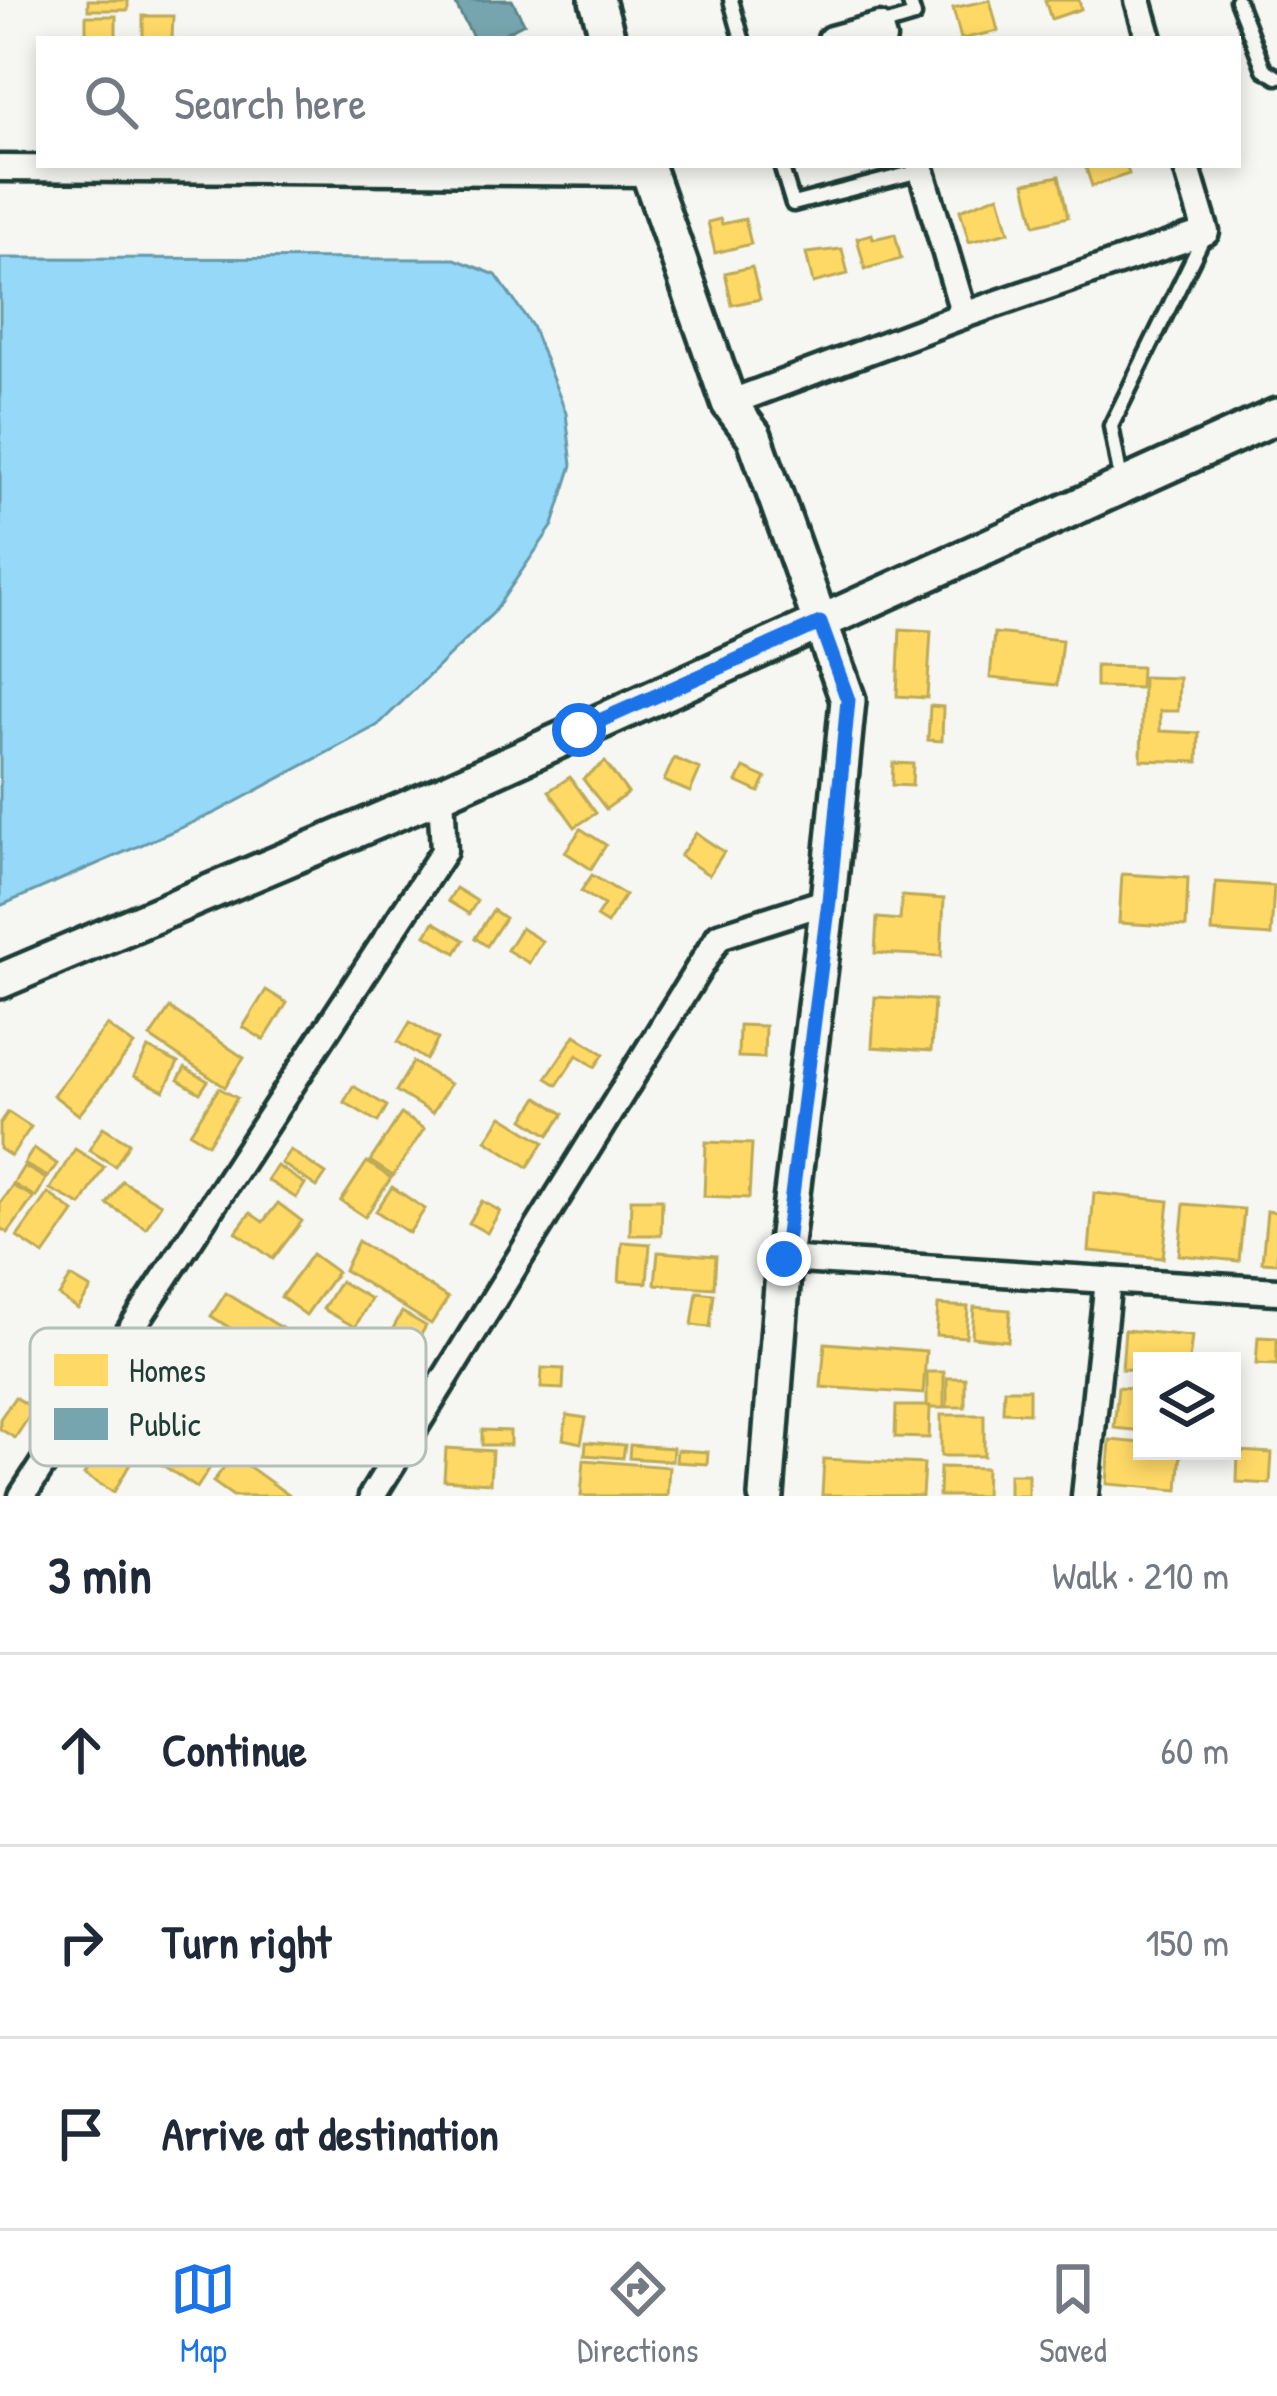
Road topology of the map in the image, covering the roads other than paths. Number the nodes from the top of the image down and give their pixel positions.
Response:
1 (597, 0) edge
2 (731, 0) edge
3 (910, 0) edge
4 (1138, 0) edge
5 (1237, 0) edge
6 (881, 33) edge
7 (607, 36) edge
8 (741, 36) edge
9 (1148, 36) edge
10 (1277, 77) edge
11 (0, 168) edge
12 (782, 168) edge
13 (921, 168) edge
14 (1187, 168) edge
15 (647, 169) edge
16 (1206, 232) junction
17 (964, 315) junction
18 (729, 403) junction
19 (1277, 416) edge
20 (1122, 487) junction
21 (820, 623) junction
22 (441, 794) junction
23 (829, 901) junction
24 (0, 981) edge
25 (784, 1259) junction
26 (1108, 1280) junction
27 (1277, 1291) edge
28 (132, 1328) edge
29 (426, 1409) edge
30 (42, 1466) edge
31 (391, 1466) edge
32 (22, 1496) edge
33 (372, 1496) edge
34 (766, 1496) edge
35 (1085, 1496) edge

1 - 7 main road
2 - 8 lane
3 - 6 lane
4 - 9 street
5 - 10 lane
11 - 15 street
12 - 13 lane
13 - 17 street
14 - 16 street
15 - 18 main road
16 - 17 street
16 - 20 lane
17 - 18 street
18 - 21 main road
19 - 20 main road
20 - 21 main road
21 - 22 main road
21 - 23 main road
22 - 24 main road
22 - 28 street
23 - 25 main road
23 - 29 street
25 - 26 street
25 - 34 main road
26 - 27 street
26 - 35 street
30 - 32 street
31 - 33 street

